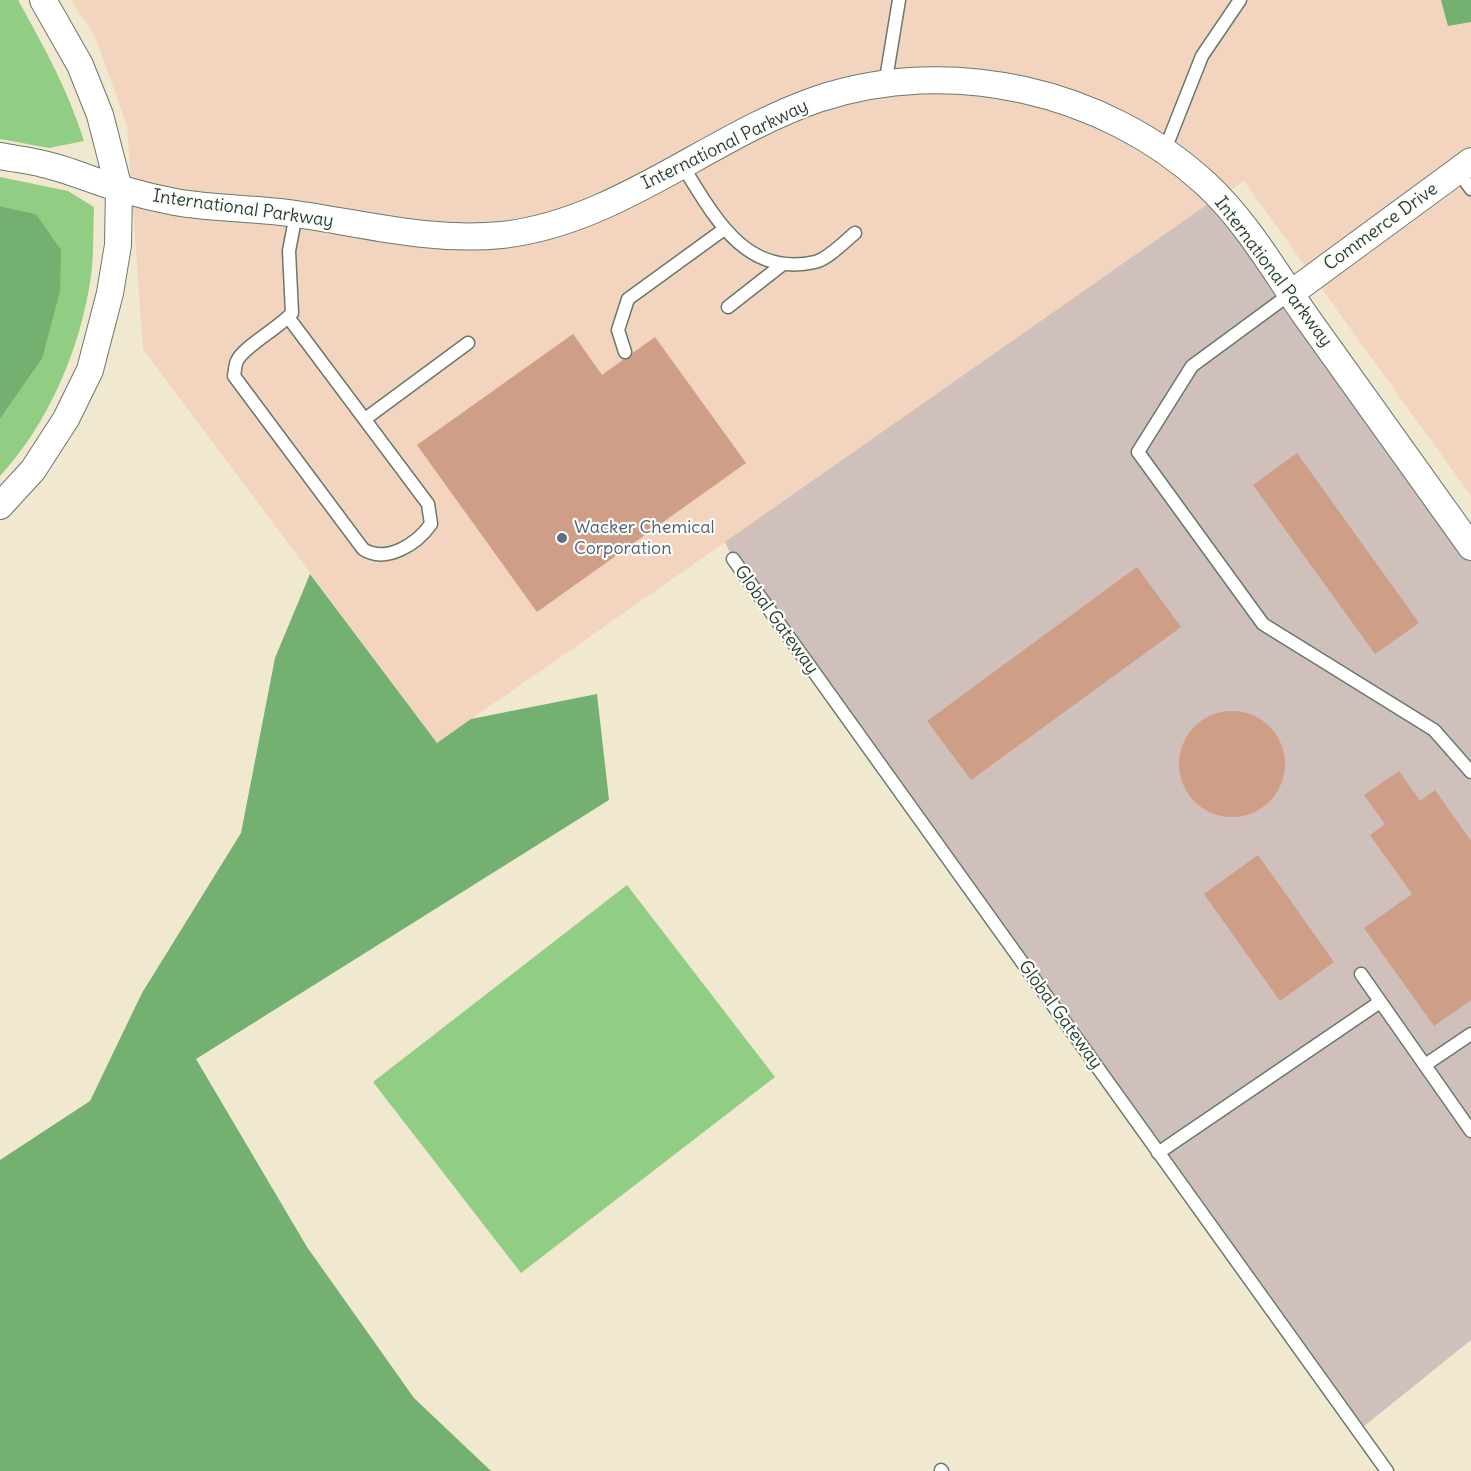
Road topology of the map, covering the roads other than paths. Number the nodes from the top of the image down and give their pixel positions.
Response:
1 (43, 0) edge
2 (899, 0) edge
3 (1240, 0) edge
4 (885, 85) junction
5 (1164, 152) junction
6 (0, 156) edge
7 (682, 165) junction
8 (1467, 173) edge
9 (119, 189) junction
10 (296, 214) junction
11 (723, 230) junction
12 (855, 233) dead end
13 (783, 264) junction
14 (1290, 294) junction
15 (728, 307) dead end
16 (288, 317) junction
17 (468, 342) dead end
18 (625, 352) dead end
19 (365, 419) junction
20 (0, 506) edge
21 (1471, 547) edge
22 (733, 559) dead end
23 (1471, 772) edge
24 (1361, 974) dead end
25 (1380, 1002) junction
26 (1471, 1034) edge
27 (1425, 1065) junction
28 (1471, 1131) edge
29 (1158, 1153) junction
30 (1387, 1471) edge

1 - 9 street
2 - 4 lane
3 - 5 lane
4 - 5 street, International Parkway
4 - 7 street, International Parkway
5 - 14 street, International Parkway
6 - 9 street, International Parkway
7 - 10 street, International Parkway
7 - 11 lane
8 - 14 street, Commerce Drive
9 - 10 street, International Parkway
9 - 20 street
10 - 16 lane
11 - 13 lane
11 - 18 lane
12 - 13 lane
13 - 15 lane
14 - 21 street, International Parkway
14 - 23 lane
16 - 19 lane
16 - 19 lane
17 - 19 lane
22 - 29 lane, Global Gateway
24 - 25 lane
25 - 27 lane
25 - 29 lane
26 - 27 lane
27 - 28 lane
29 - 30 lane, Global Gateway

